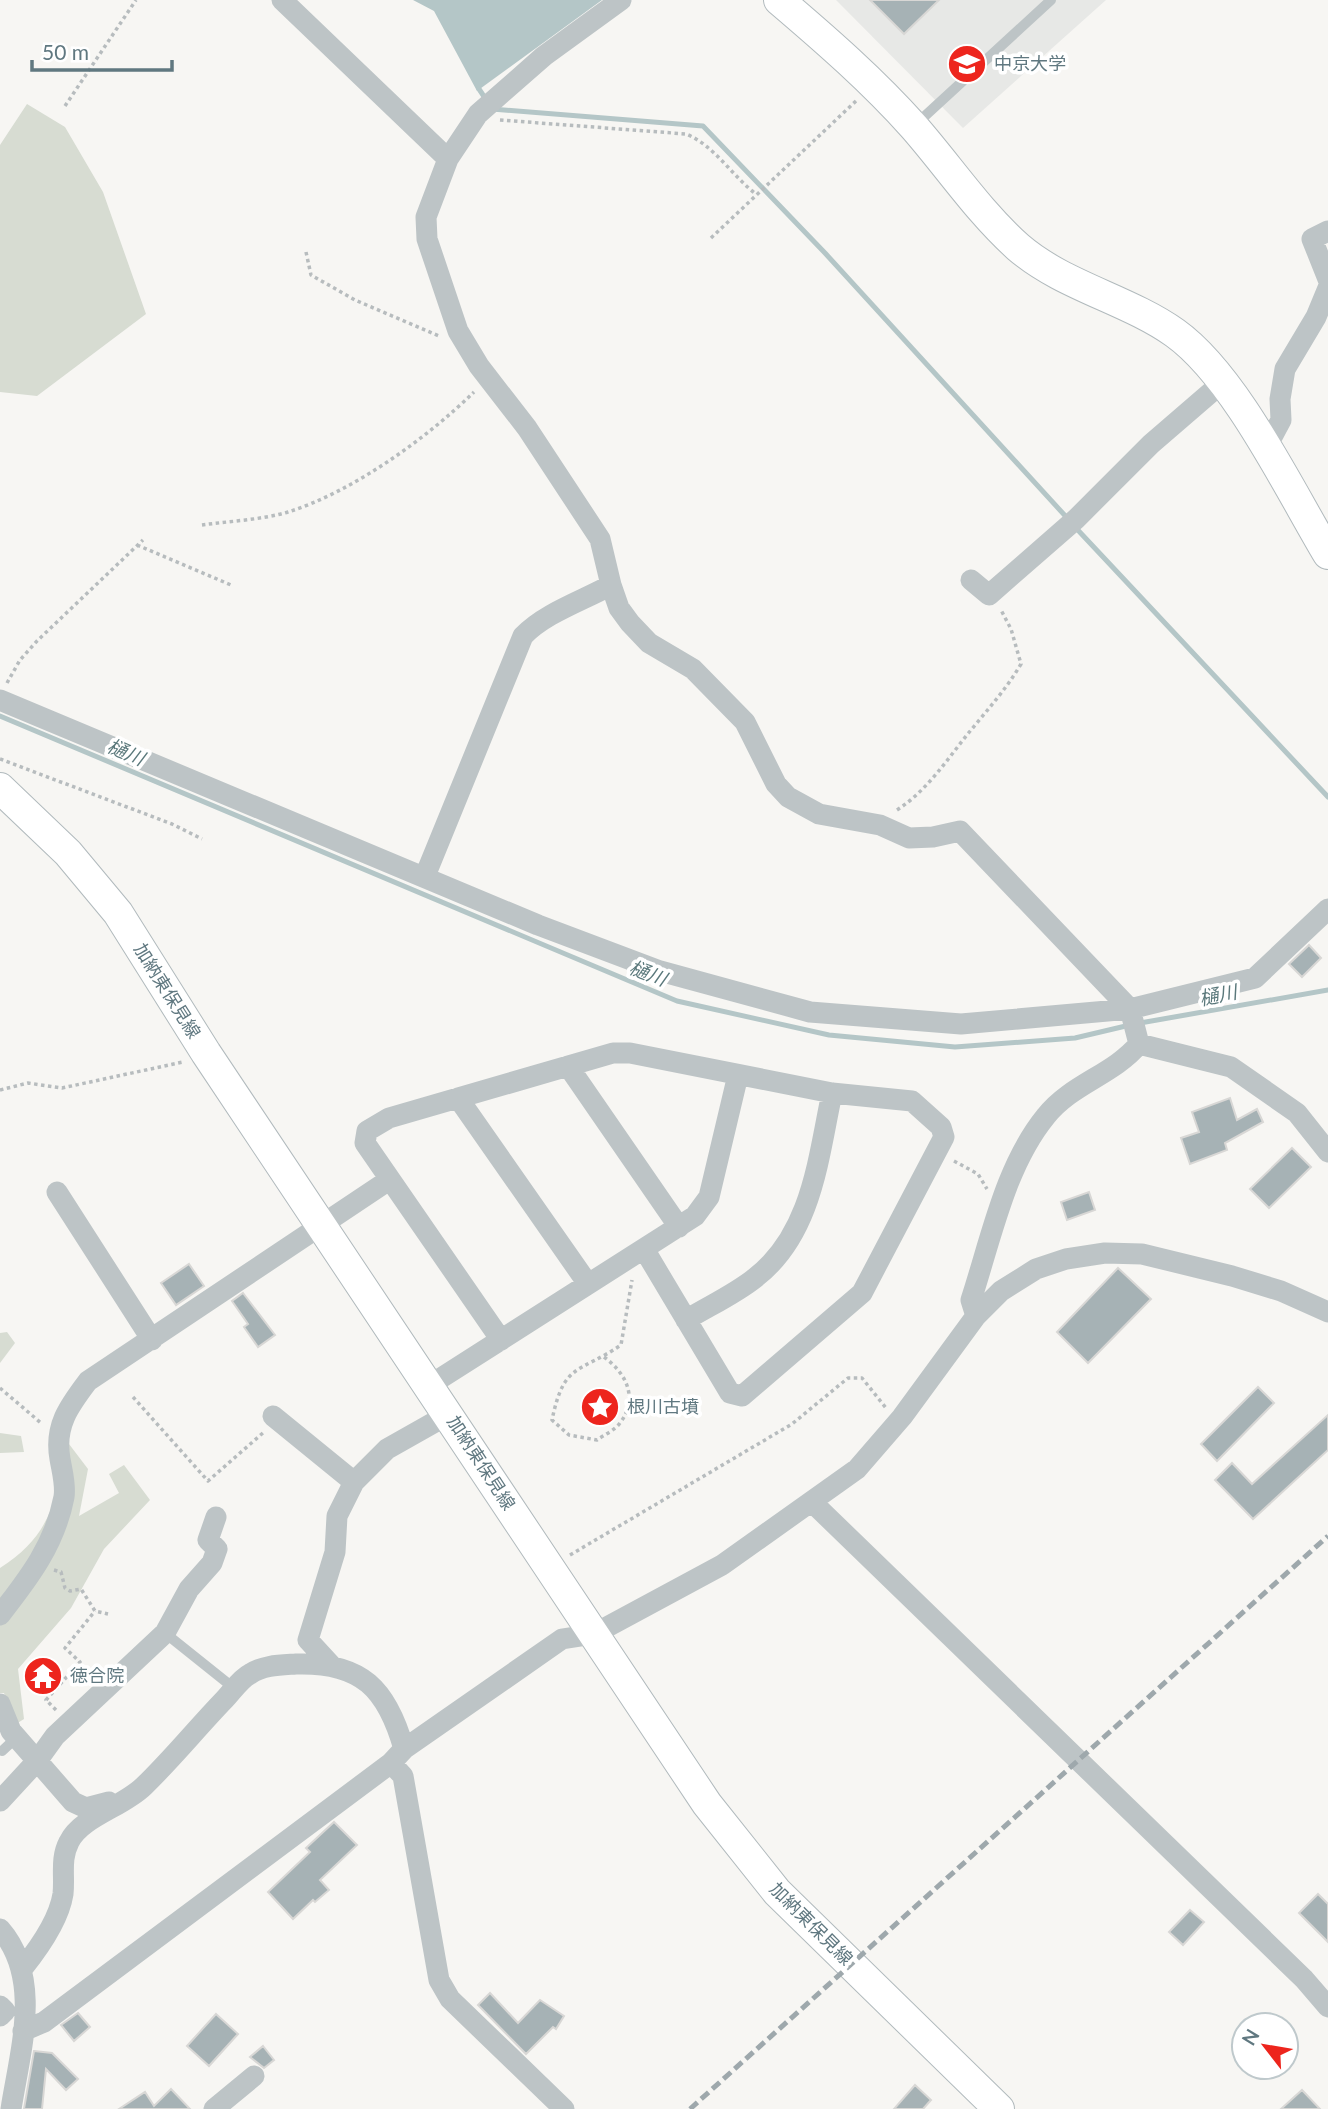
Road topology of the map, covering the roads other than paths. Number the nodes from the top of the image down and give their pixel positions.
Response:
1 (282, 0) edge
2 (621, 0) edge
3 (779, 0) edge
4 (1051, 0) edge
5 (914, 127) junction
6 (448, 159) junction
7 (1328, 231) edge
8 (1328, 279) edge
9 (1328, 288) edge
10 (1224, 382) junction
11 (1258, 437) junction
12 (1328, 554) edge
13 (971, 580) dead end
14 (611, 585) junction
15 (3, 693) edge
16 (0, 788) edge
17 (425, 876) junction
18 (1328, 909) edge
19 (1130, 1011) junction
20 (1138, 1041) junction
21 (568, 1066) junction
22 (737, 1075) junction
23 (832, 1093) junction
24 (458, 1098) junction
25 (1328, 1152) edge
26 (389, 1180) junction
27 (57, 1192) dead end
28 (322, 1227) junction
29 (679, 1227) junction
30 (640, 1252) junction
31 (588, 1284) junction
32 (1328, 1312) edge
33 (976, 1316) junction
34 (686, 1320) junction
35 (152, 1339) junction
36 (501, 1340) junction
37 (429, 1385) junction
38 (449, 1414) junction
39 (279, 1420) road end
40 (354, 1482) junction
41 (812, 1502) junction
42 (216, 1517) dead end
43 (0, 1615) edge
44 (165, 1633) junction
45 (594, 1634) junction
46 (331, 1665) junction
47 (235, 1689) junction
48 (0, 1704) edge
49 (7, 1741) edge
50 (398, 1756) junction
51 (37, 1762) junction
52 (0, 1801) edge
53 (124, 1801) junction
54 (0, 1929) edge
55 (23, 1968) junction
56 (0, 2006) edge
57 (1328, 2007) edge
58 (0, 2016) edge
59 (23, 2031) junction
60 (254, 2076) dead end
61 (11, 2109) edge
62 (214, 2109) edge
63 (564, 2109) edge
64 (999, 2109) edge

1 - 6 street
2 - 6 street
3 - 5 main road
4 - 5 lane
5 - 10 main road
6 - 14 street
7 - 8 street
9 - 11 street
10 - 11 main road
10 - 13 street
11 - 12 main road
14 - 17 street
14 - 19 street
15 - 17 street
16 - 28 main road, 加納東保見線
17 - 19 street
18 - 19 street
19 - 20 street
20 - 25 street
20 - 33 street
21 - 22 street
21 - 24 street
21 - 29 street
22 - 23 street
22 - 29 street
23 - 34 street
23 - 34 street
24 - 26 street
24 - 31 street
26 - 28 street
26 - 36 street
27 - 35 street
28 - 35 street
28 - 37 main road, 加納東保見線
29 - 30 street
30 - 31 street
30 - 34 street
31 - 36 street
32 - 33 street
33 - 41 street
35 - 43 street
36 - 37 street
37 - 38 main road, 加納東保見線
38 - 40 street
38 - 45 main road, 加納東保見線
39 - 40 street
40 - 46 street
41 - 45 street
41 - 57 street
42 - 44 street
44 - 47 lane
44 - 51 street
45 - 50 street
45 - 64 main road, 加納東保見線
46 - 47 street
46 - 50 street
47 - 53 street
48 - 49 street
49 - 51 street
50 - 59 street
50 - 63 street
51 - 52 street
51 - 53 street
53 - 55 street
54 - 55 street
55 - 59 street
56 - 58 street
59 - 61 street
60 - 62 street

